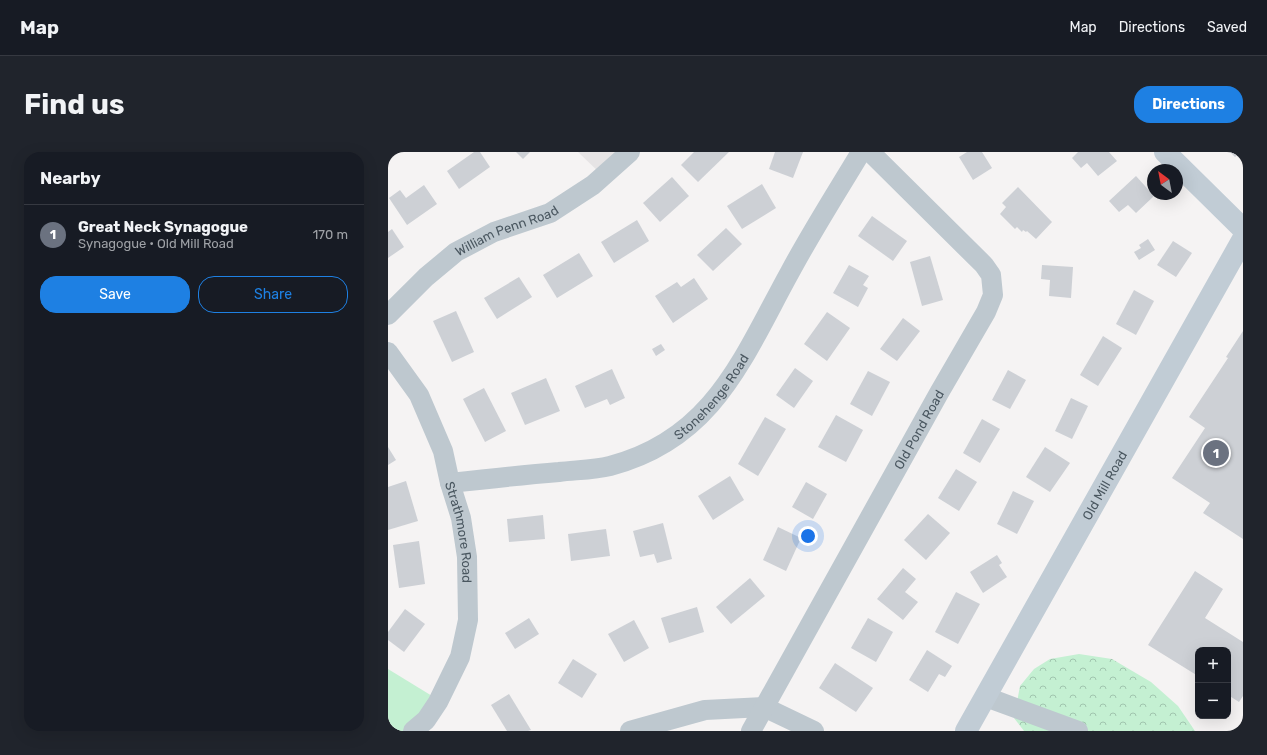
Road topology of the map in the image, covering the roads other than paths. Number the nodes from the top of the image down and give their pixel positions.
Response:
1 (630, 152) edge
2 (861, 152) edge
3 (870, 152) edge
4 (1165, 152) edge
5 (1243, 229) edge
6 (1243, 239) edge
7 (388, 315) edge
8 (388, 352) edge
9 (450, 483) junction
10 (986, 697) junction
11 (764, 707) junction
12 (424, 727) edge
13 (630, 731) edge
14 (751, 731) edge
15 (814, 731) edge
16 (966, 731) edge
17 (1078, 731) edge

1 - 7 street, William Penn Road
2 - 9 street, Stonehenge Road
3 - 11 street, Old Pond Road
4 - 5 street
6 - 10 street, Old Mill Road
8 - 9 street, Strathmore Road
9 - 12 street, Strathmore Road
10 - 16 street, Old Mill Road
10 - 17 street
11 - 13 street
11 - 14 street, Old Pond Road
11 - 15 street

